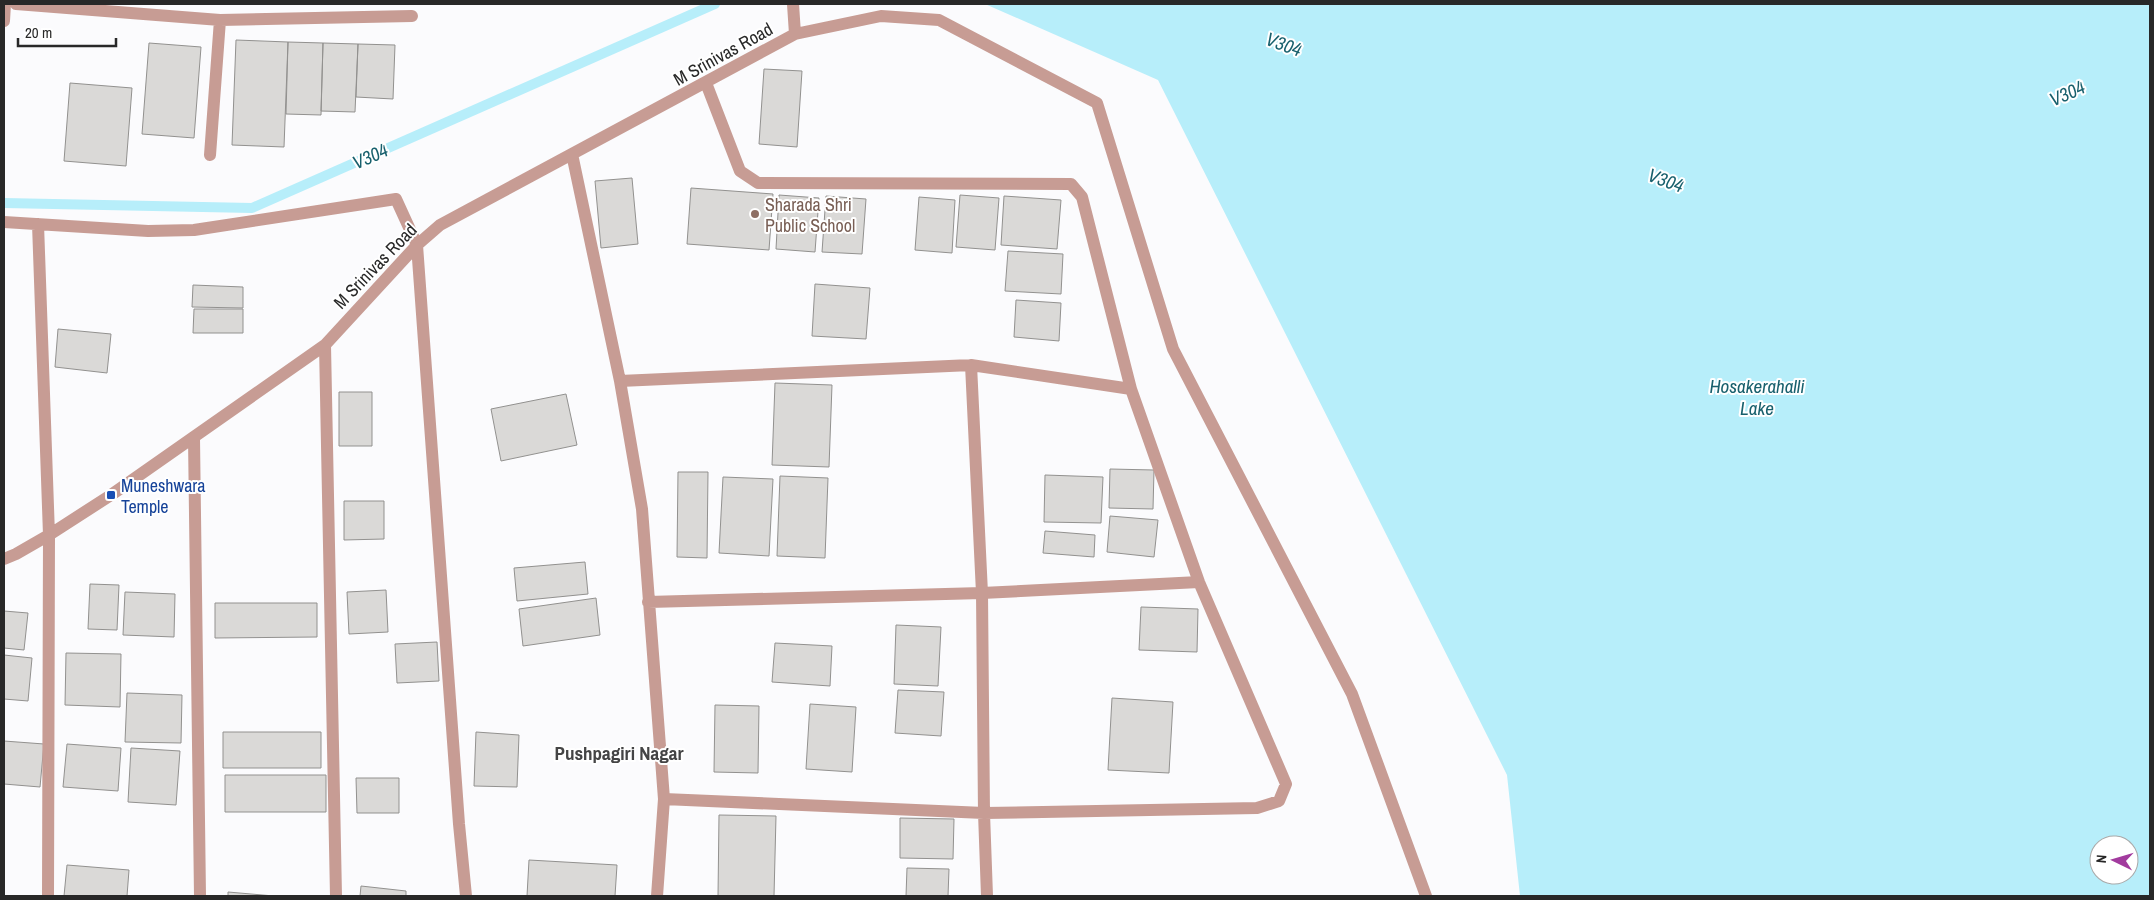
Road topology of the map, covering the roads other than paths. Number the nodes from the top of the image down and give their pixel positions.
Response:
1 (5, 4) edge
2 (16, 4) edge
3 (793, 4) edge
4 (412, 16) dead end
5 (220, 20) junction
6 (4, 21) edge
7 (795, 34) junction
8 (706, 83) junction
9 (572, 154) junction
10 (210, 155) dead end
11 (4, 222) edge
12 (38, 224) junction
13 (417, 245) junction
14 (325, 345) junction
15 (971, 365) junction
16 (620, 382) junction
17 (1131, 389) junction
18 (194, 438) junction
19 (48, 535) junction
20 (4, 558) edge
21 (1199, 582) junction
22 (982, 593) junction
23 (648, 602) junction
24 (664, 799) junction
25 (984, 813) junction
26 (48, 896) edge
27 (200, 896) edge
28 (336, 896) edge
29 (466, 896) edge
30 (657, 896) edge
31 (987, 896) edge
32 (1426, 896) edge

1 - 6 street
2 - 5 street
3 - 7 street
4 - 5 street
5 - 10 street
7 - 8 street, M Srinivas Road
7 - 32 street, M Srinivas Road
8 - 9 street, M Srinivas Road
8 - 17 street
9 - 13 street, M Srinivas Road
9 - 16 street
11 - 12 street
12 - 13 street
12 - 19 street
13 - 14 street, M Srinivas Road
13 - 29 street
14 - 18 street, M Srinivas Road
14 - 28 street
15 - 16 street
15 - 17 street
15 - 22 street
16 - 23 street
17 - 21 street
18 - 19 street, M Srinivas Road
18 - 27 street
19 - 20 street, M Srinivas Road
19 - 26 street
21 - 22 street
21 - 25 street
22 - 23 street
22 - 25 street
23 - 24 street
24 - 25 street
24 - 30 street
25 - 31 street

